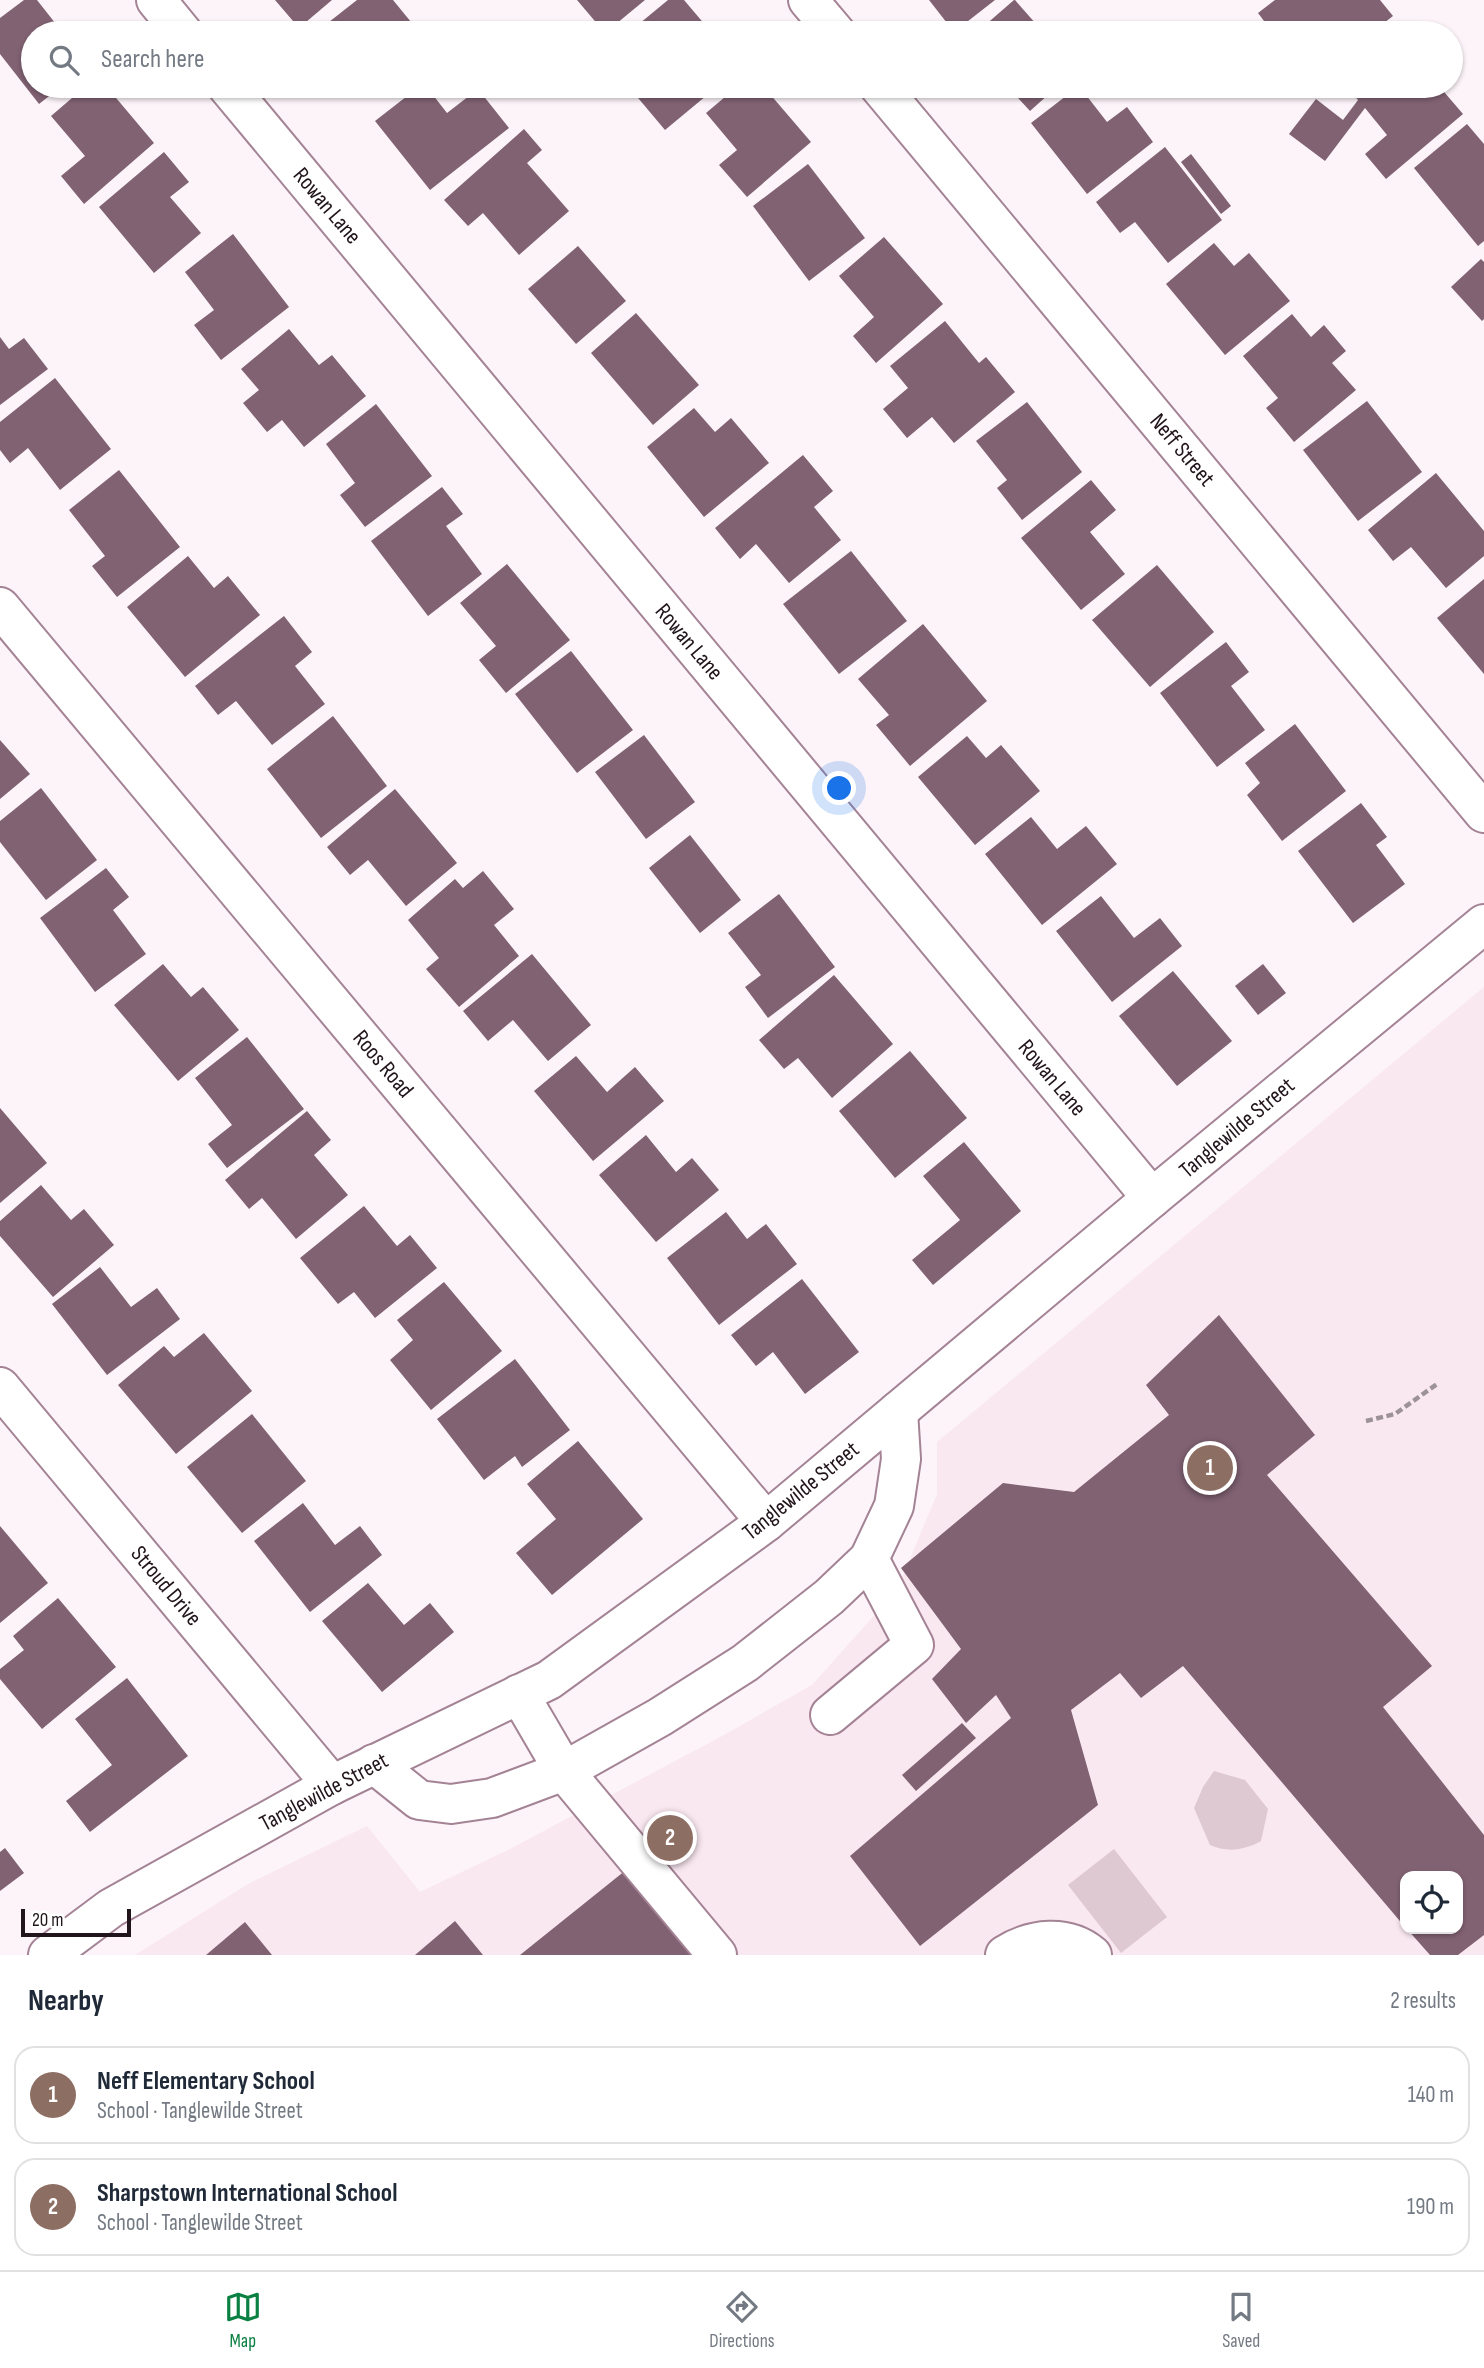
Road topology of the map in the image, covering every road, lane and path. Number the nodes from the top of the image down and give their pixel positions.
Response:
1 (156, 0) edge
2 (808, 0) edge
3 (173, 21) edge
4 (825, 21) edge
5 (237, 98) edge
6 (889, 98) edge
7 (0, 607) edge
8 (1484, 813) edge
9 (1484, 924) edge
10 (1152, 1198) junction
11 (1437, 1384) dead end
12 (0, 1387) edge
13 (898, 1411) junction
14 (1366, 1421) dead end
15 (766, 1522) junction
16 (869, 1559) junction
17 (519, 1694) junction
18 (830, 1715) dead end
19 (374, 1764) junction
20 (564, 1771) junction
21 (332, 1785) junction
22 (48, 1955) edge
23 (717, 1955) edge
24 (1005, 1955) edge
25 (1093, 1955) edge

1 - 3 street
2 - 4 street
5 - 10 street, Rowan Lane
6 - 8 street, Neff Street
7 - 15 street, Roos Road
9 - 10 street, Tanglewilde Street
10 - 13 street, Tanglewilde Street
11 - 14 path
12 - 21 street, Stroud Drive
13 - 15 street, Tanglewilde Street
13 - 16 street
15 - 17 street, Tanglewilde Street
16 - 18 street
16 - 20 street
17 - 19 street, Tanglewilde Street
17 - 20 street
19 - 20 street
19 - 21 street, Tanglewilde Street
20 - 23 street
21 - 22 street, Tanglewilde Street
24 - 25 street

